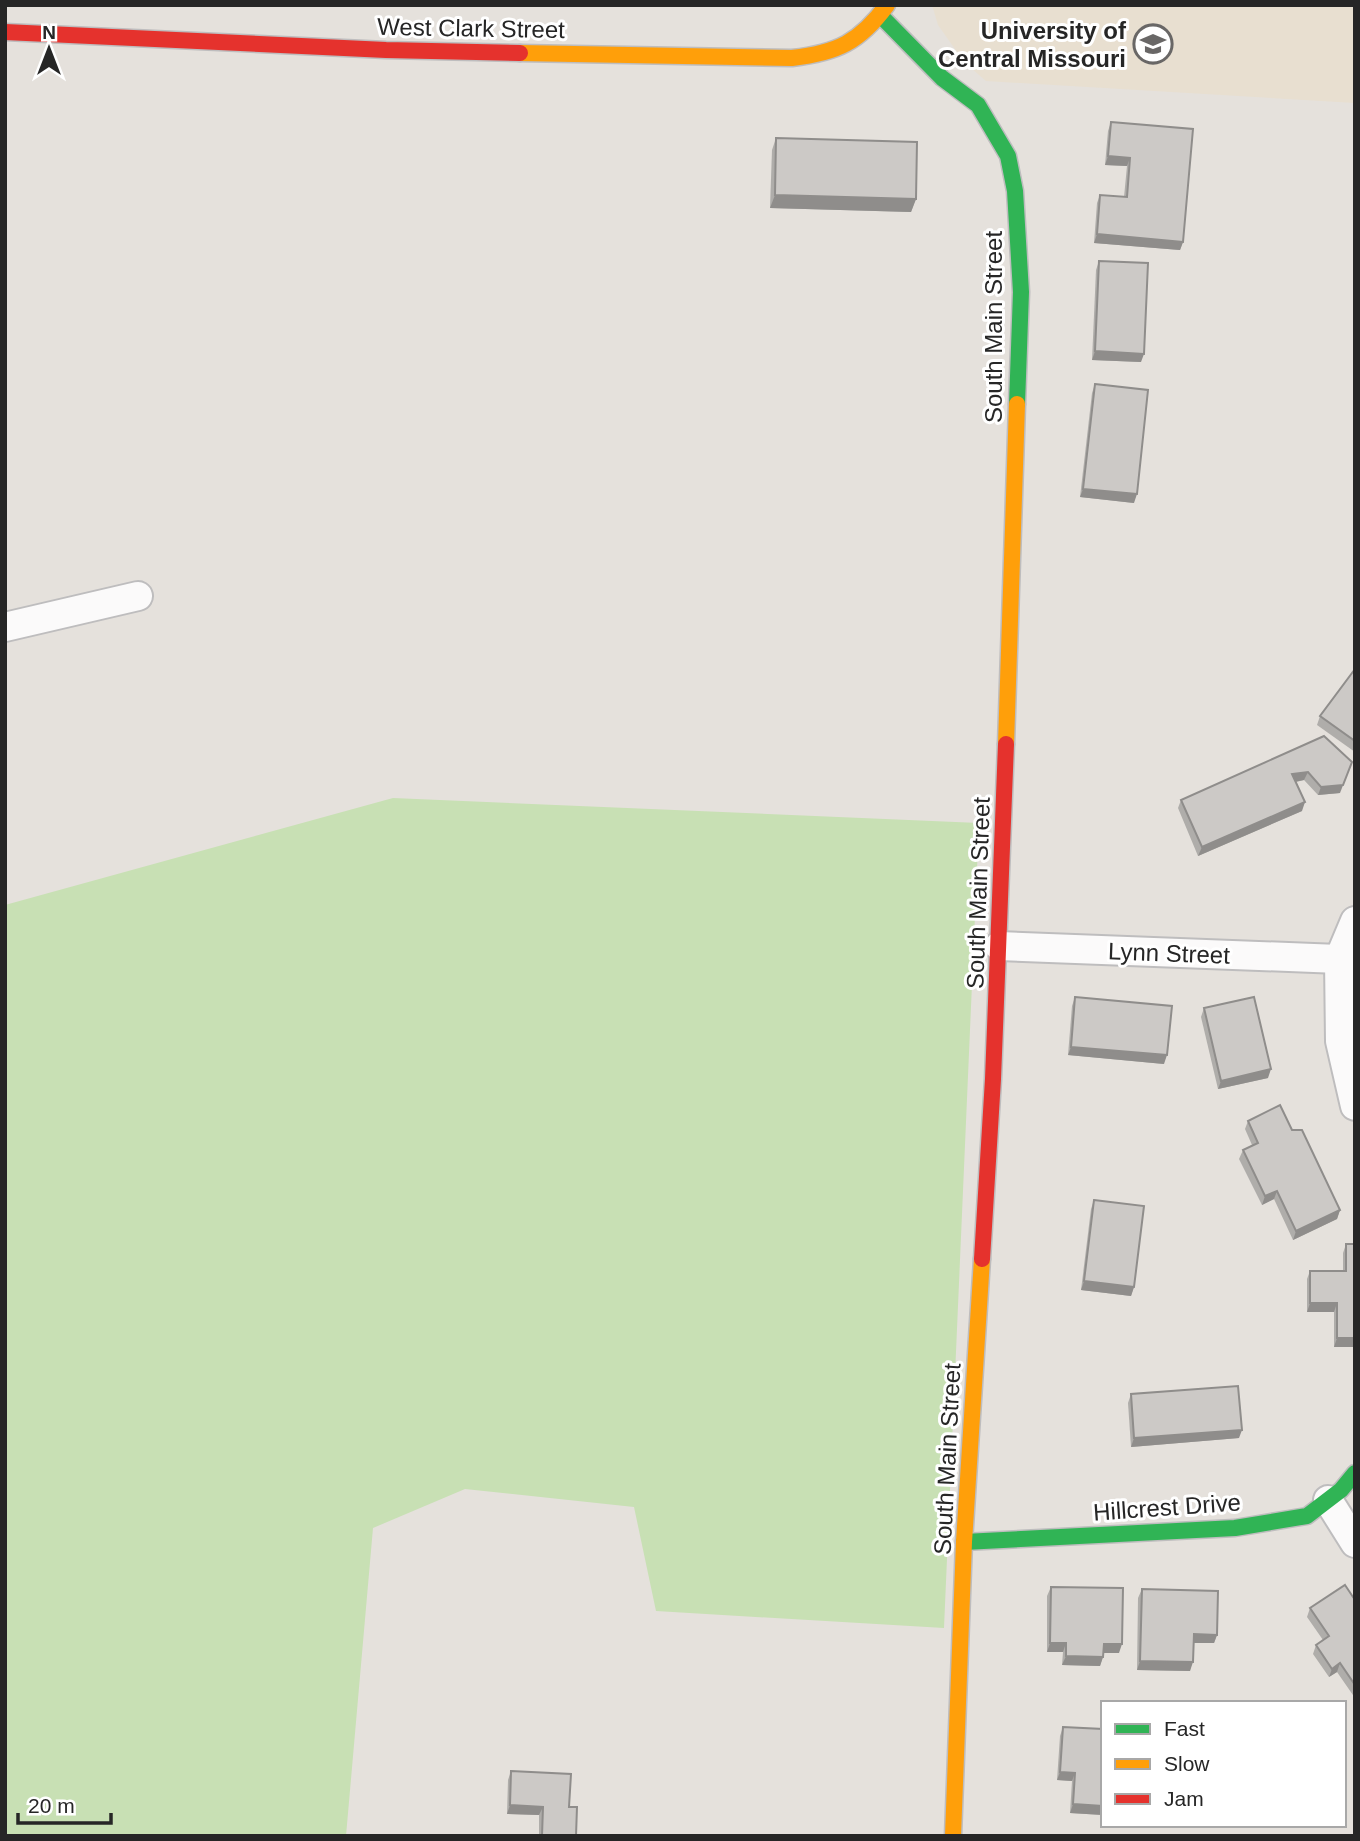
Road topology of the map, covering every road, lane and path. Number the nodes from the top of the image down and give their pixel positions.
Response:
1 (884, 10) edge
2 (5, 32) edge
3 (138, 596) dead end
4 (5, 627) edge
5 (1355, 922) edge
6 (999, 946) junction
7 (1339, 959) junction
8 (1355, 1106) edge
9 (1355, 1473) edge
10 (1328, 1500) junction
11 (964, 1542) junction
12 (1355, 1543) edge
13 (953, 1836) edge

1 - 2 street, West Clark Street
1 - 6 street, South Main Street
3 - 4 street
5 - 7 street
6 - 7 street, Lynn Street
6 - 11 street, South Main Street
7 - 8 street
9 - 10 street, Hillcrest Drive
10 - 11 street, Hillcrest Drive
10 - 12 street
11 - 13 street, South Main Street

